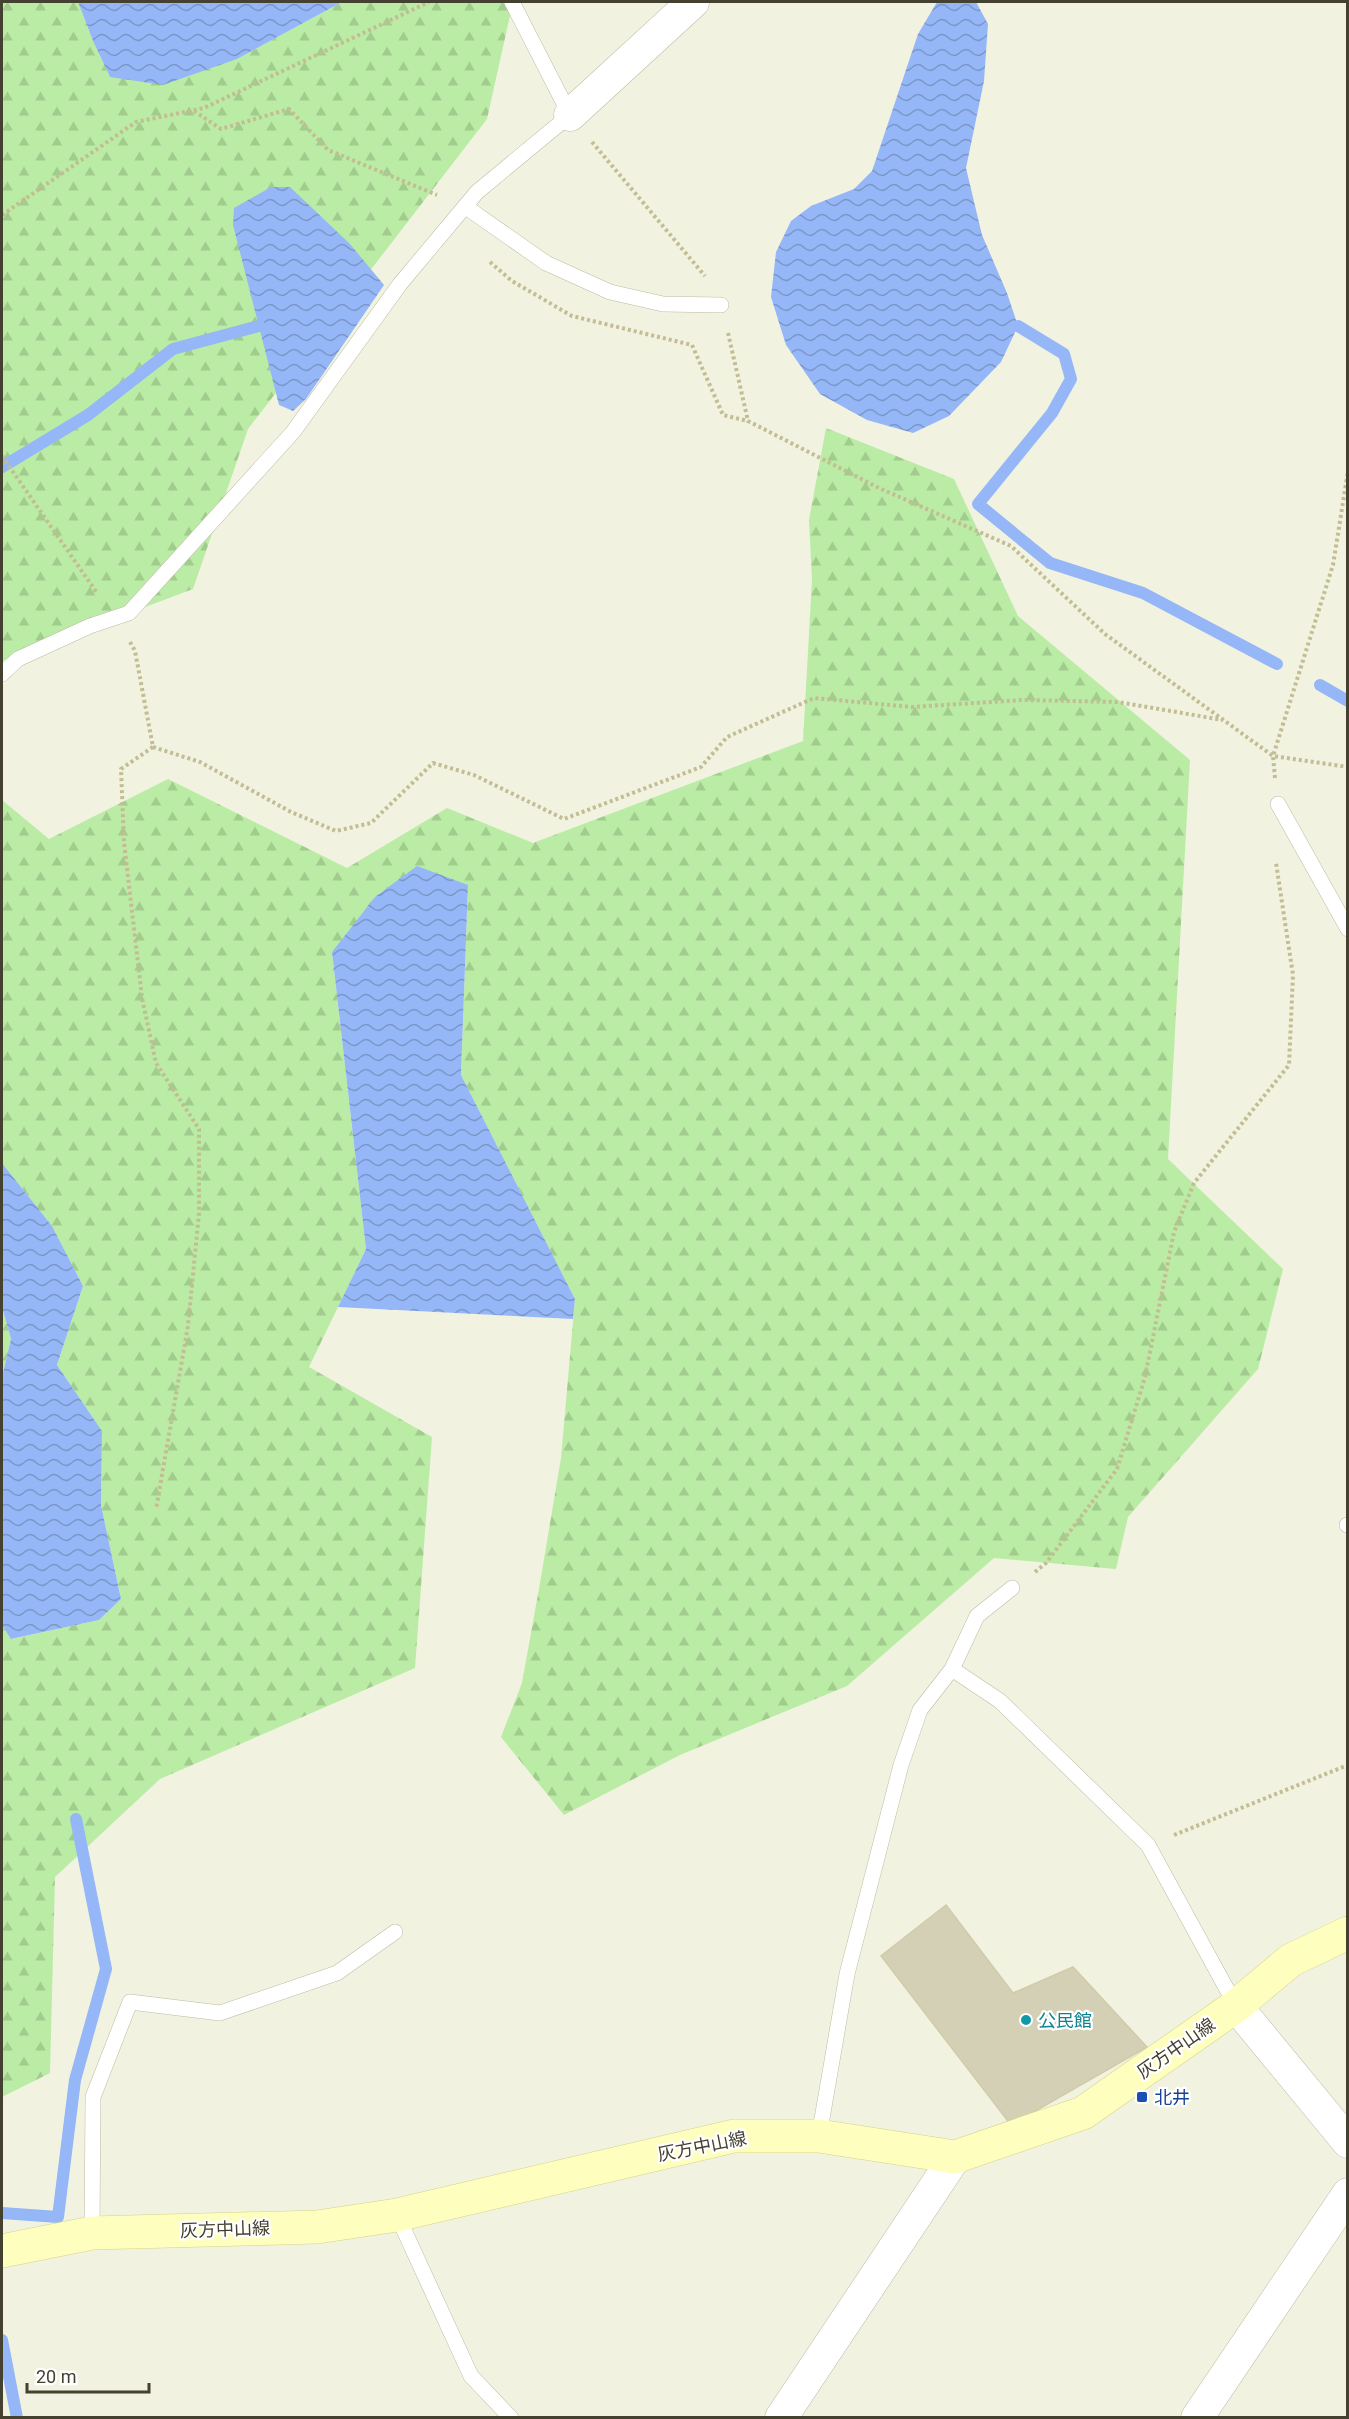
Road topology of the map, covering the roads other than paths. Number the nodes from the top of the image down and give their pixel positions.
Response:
1 (512, 2) edge
2 (693, 2) edge
3 (570, 115) junction
4 (466, 207) junction
5 (721, 305) road end
6 (2, 674) edge
7 (1278, 804) road end
8 (1347, 929) edge
9 (1012, 1588) road end
10 (952, 1669) junction
11 (394, 1932) dead end
12 (1347, 1933) edge
13 (1236, 2006) junction
14 (819, 2136) junction
15 (1347, 2142) edge
16 (955, 2157) junction
17 (1347, 2194) edge
18 (398, 2214) junction
19 (92, 2233) junction
20 (2, 2251) edge
21 (511, 2418) edge
22 (782, 2418) edge
23 (1197, 2418) edge

1 - 3 lane
2 - 3 street
3 - 4 lane
4 - 5 lane
4 - 6 lane
7 - 8 lane
9 - 10 lane
10 - 13 lane
10 - 14 lane
11 - 19 lane
12 - 13 main road, 灰方中山線
13 - 15 street
13 - 16 main road, 灰方中山線
14 - 16 main road, 灰方中山線
14 - 18 main road, 灰方中山線
16 - 22 street
17 - 23 street
18 - 19 main road, 灰方中山線
18 - 21 lane
19 - 20 main road, 灰方中山線

